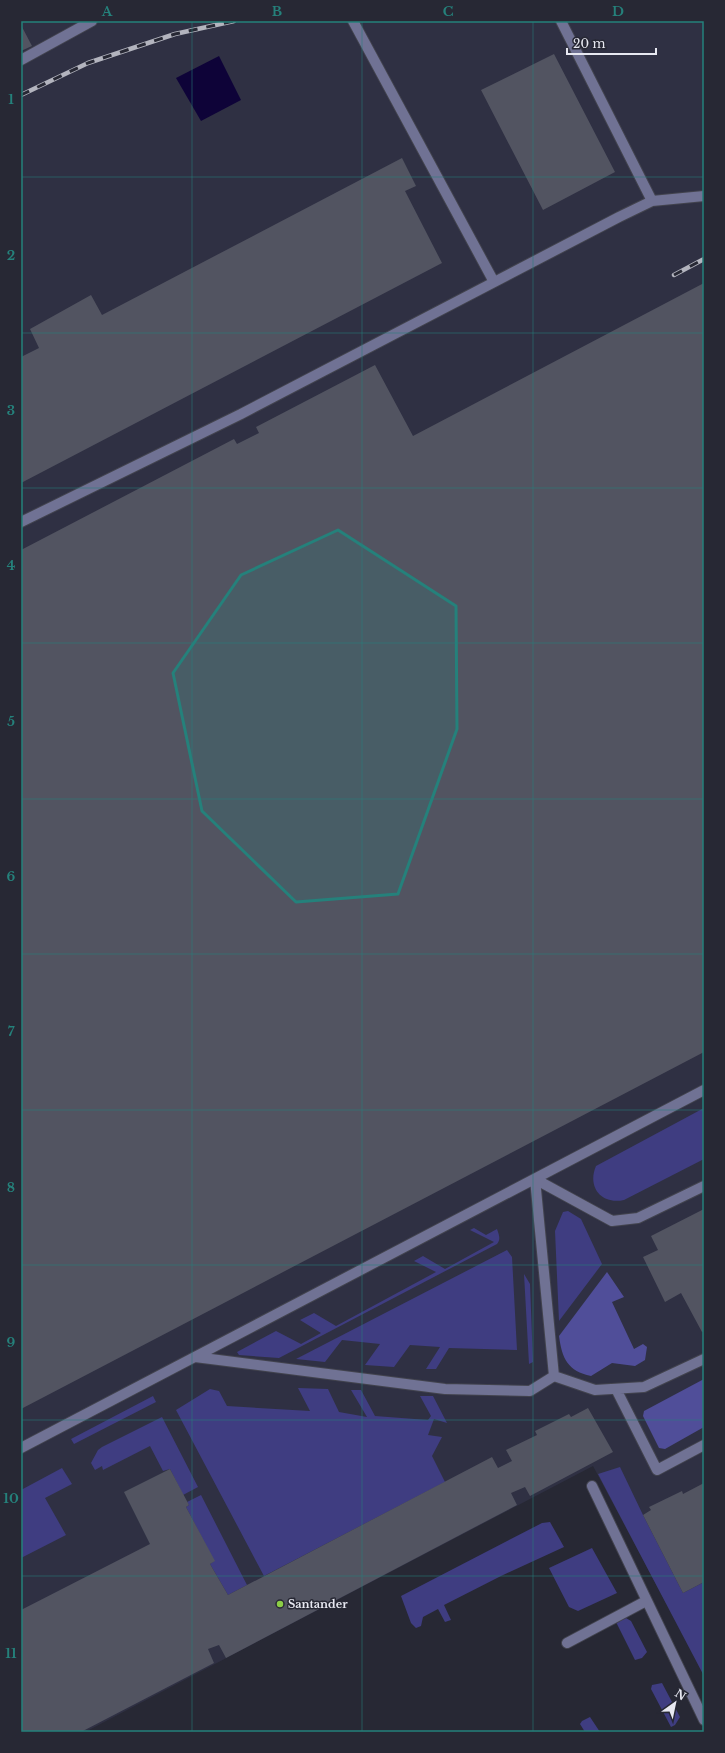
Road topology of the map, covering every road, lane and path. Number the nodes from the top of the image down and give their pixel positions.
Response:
1 (92, 21) edge
2 (353, 21) edge
3 (560, 21) edge
4 (21, 60) edge
5 (704, 196) edge
6 (652, 202) junction
7 (494, 282) junction
8 (21, 522) edge
9 (704, 1090) edge
10 (535, 1179) junction
11 (704, 1186) edge
12 (195, 1357) junction
13 (704, 1359) edge
14 (554, 1376) junction
15 (616, 1389) junction
16 (704, 1445) edge
17 (21, 1448) edge
18 (592, 1486) dead end
19 (646, 1601) junction
20 (567, 1643) dead end
21 (704, 1720) edge

1 - 4 lane
2 - 7 lane
3 - 6 lane
5 - 6 lane
6 - 7 lane
7 - 8 lane
9 - 10 lane
10 - 11 lane
10 - 12 lane
10 - 14 lane
12 - 14 lane
12 - 17 lane
13 - 15 lane
14 - 15 lane
15 - 16 lane
18 - 19 lane
19 - 20 lane
19 - 21 lane

